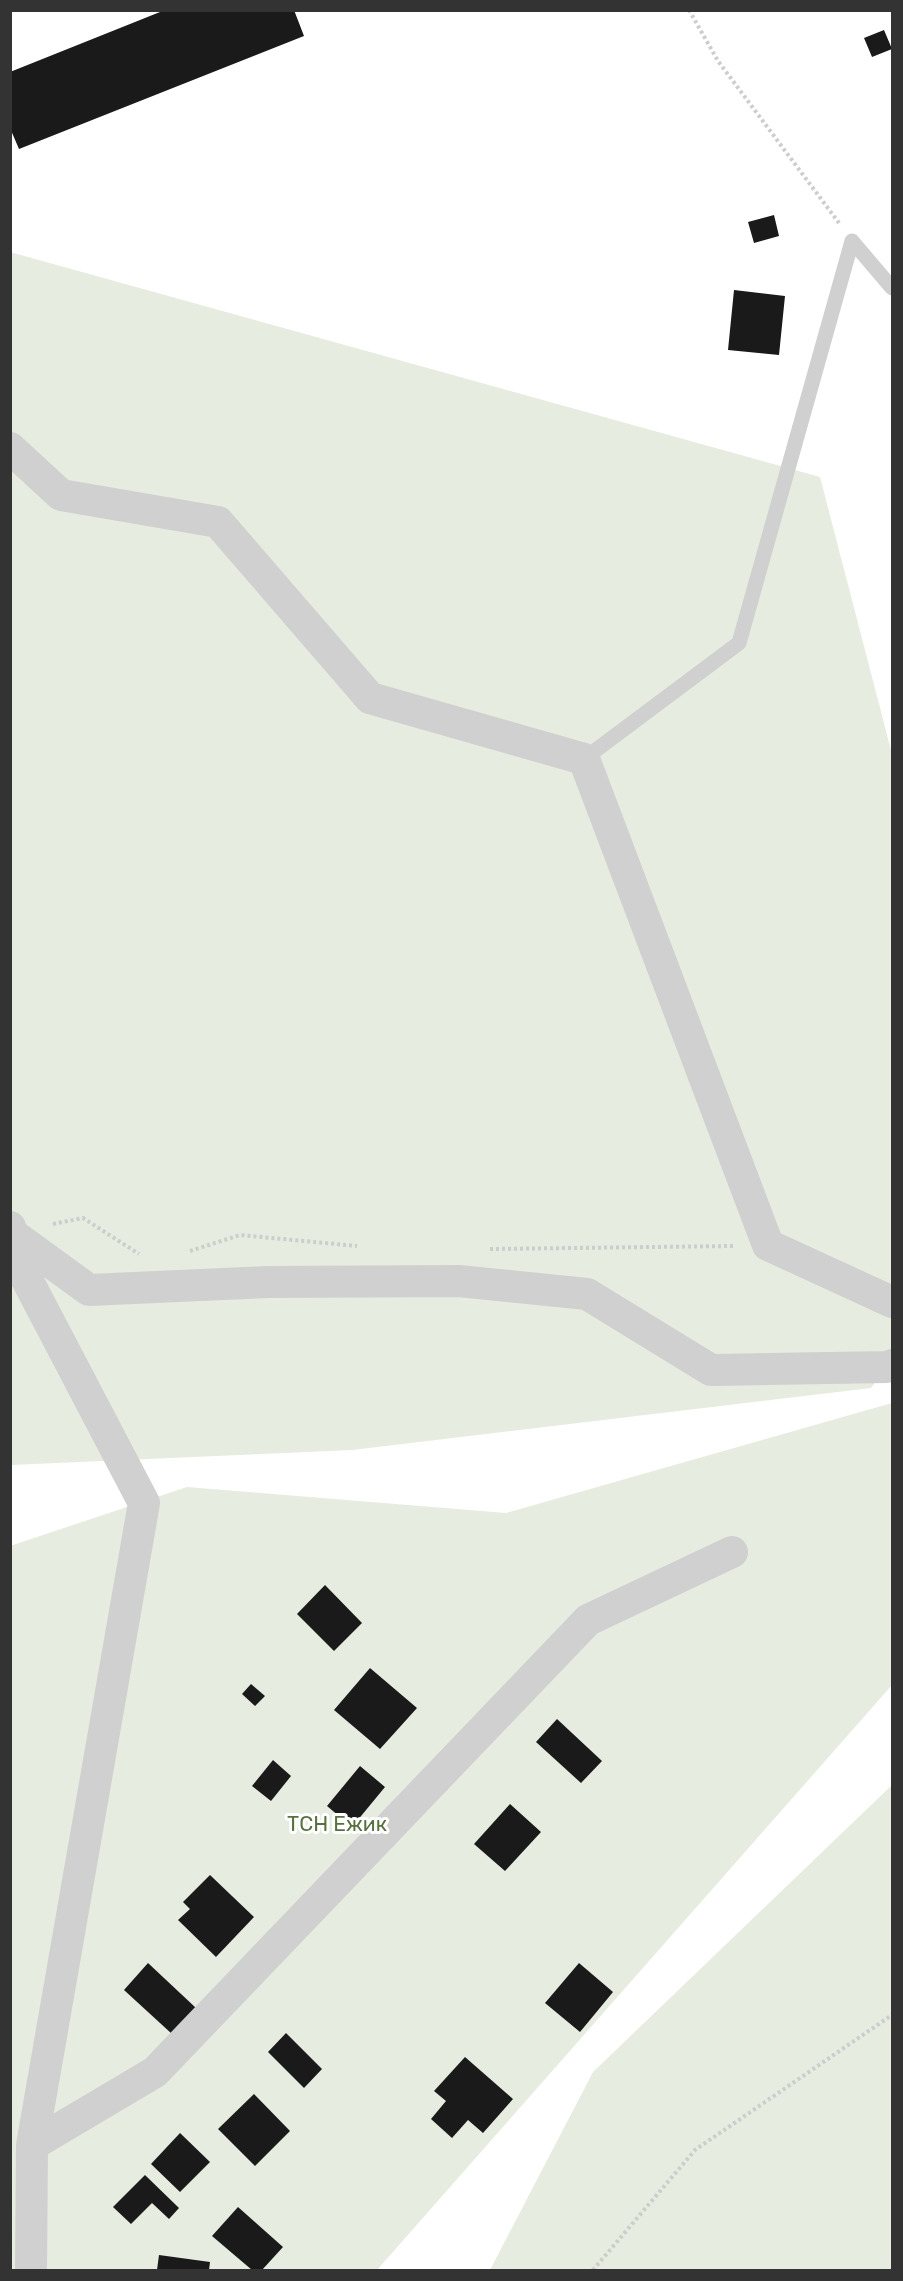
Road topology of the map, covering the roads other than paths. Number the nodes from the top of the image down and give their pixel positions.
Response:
1 (892, 288) edge
2 (10, 448) edge
3 (584, 759) junction
4 (11, 1231) edge
5 (892, 1302) edge
6 (892, 1365) edge
7 (732, 1552) dead end
8 (32, 2145) junction
9 (31, 2271) edge

1 - 3 lane
2 - 3 street
3 - 5 street
4 - 6 street
4 - 8 street
7 - 8 street
8 - 9 street

